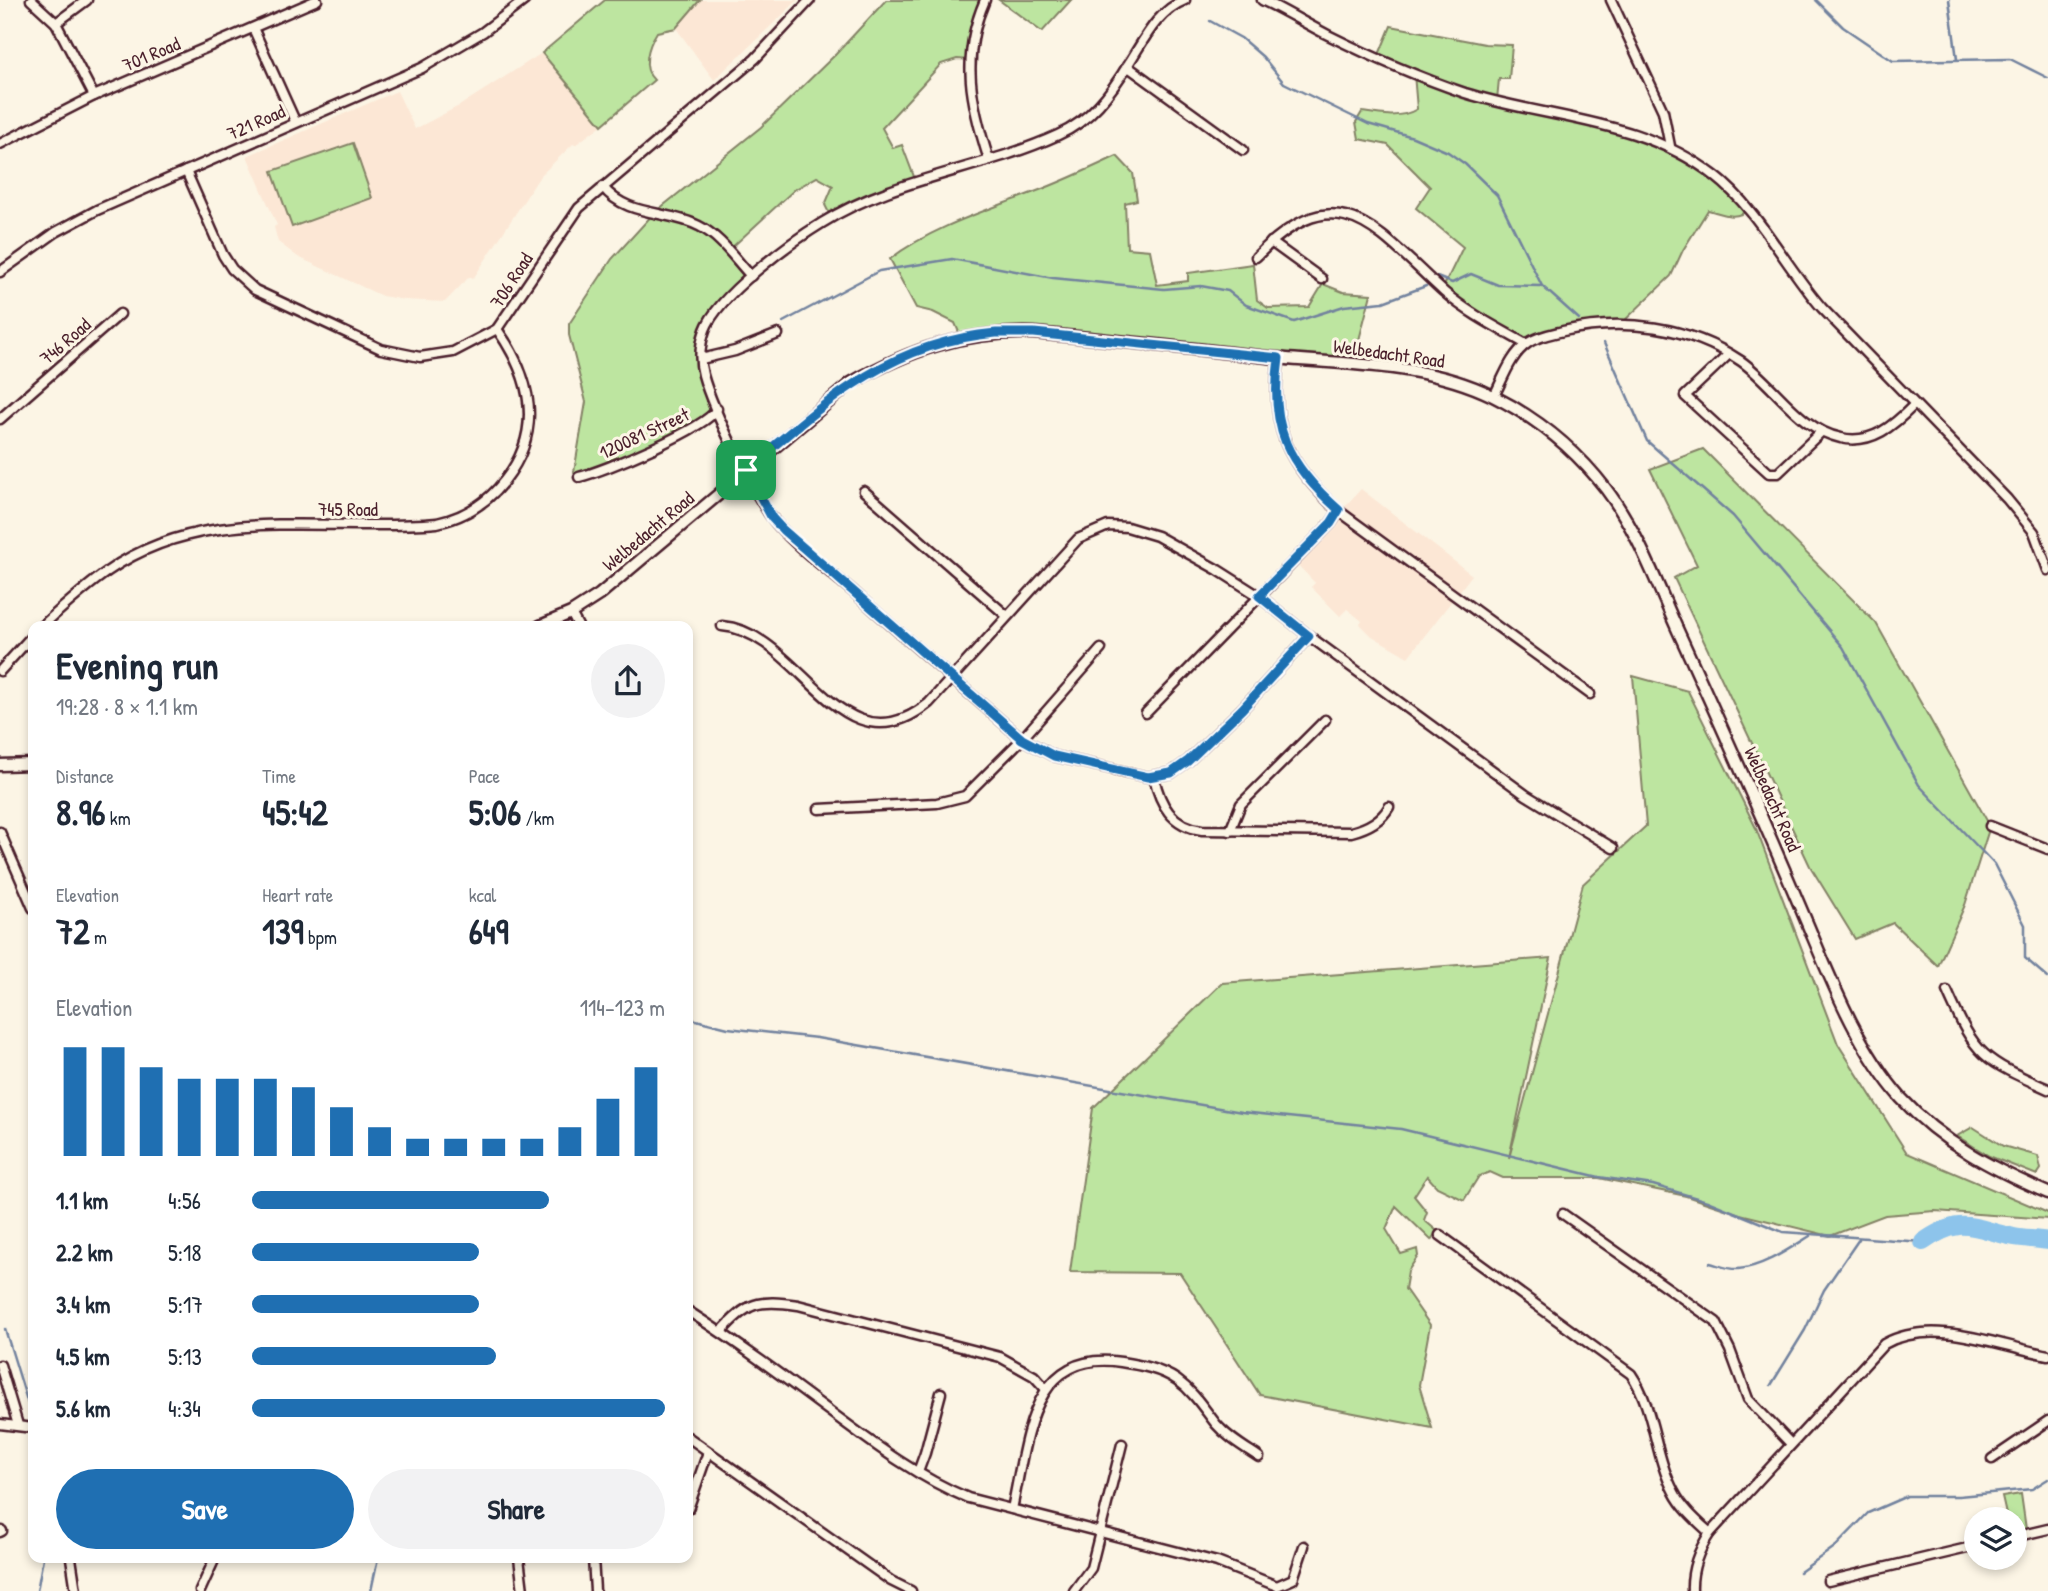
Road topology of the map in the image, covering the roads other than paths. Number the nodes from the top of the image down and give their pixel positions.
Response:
1 (31, 0) edge
2 (87, 0) edge
3 (317, 0) edge
4 (525, 0) edge
5 (810, 0) edge
6 (985, 0) edge
7 (1185, 0) edge
8 (1262, 0) edge
9 (1611, 0) edge
10 (56, 23) junction
11 (253, 28) junction
12 (1128, 66) junction
13 (94, 96) junction
14 (295, 121) junction
15 (0, 144) edge
16 (1670, 146) junction
17 (1243, 150) dead end
18 (989, 160) junction
19 (186, 171) junction
20 (603, 187) junction
21 (1271, 242) junction
22 (1256, 257) dead end
23 (0, 272) edge
24 (751, 276) junction
25 (1322, 279) dead end
26 (120, 314) dead end
27 (497, 329) junction
28 (778, 334) dead end
29 (1525, 344) junction
30 (1729, 354) junction
31 (1279, 358) junction
32 (701, 359) junction
33 (1494, 396) junction
34 (1914, 405) junction
35 (717, 409) junction
36 (0, 419) edge
37 (1821, 432) junction
38 (746, 470) junction
39 (579, 477) dead end
40 (863, 491) dead end
41 (1339, 510) junction
42 (2048, 570) edge
43 (1259, 596) junction
44 (571, 613) junction
45 (1007, 616) junction
46 (48, 621) edge
47 (552, 621) edge
48 (575, 621) edge
49 (722, 626) dead end
50 (1309, 636) junction
51 (28, 640) edge
52 (1101, 649) dead end
53 (0, 671) edge
54 (953, 678) junction
55 (1590, 695) dead end
56 (1146, 713) dead end
57 (1325, 720) dead end
58 (1022, 739) junction
59 (28, 764) edge
60 (0, 765) edge
61 (1154, 777) junction
62 (1389, 807) dead end
63 (819, 810) dead end
64 (1990, 826) dead end
65 (1230, 831) junction
66 (0, 832) edge
67 (1613, 848) dead end
68 (2048, 849) edge
69 (28, 896) edge
70 (1947, 991) dead end
71 (2048, 1089) edge
72 (2048, 1193) edge
73 (1563, 1214) dead end
74 (1440, 1235) dead end
75 (693, 1314) edge
76 (721, 1332) junction
77 (2048, 1355) edge
78 (0, 1365) edge
79 (1045, 1388) junction
80 (941, 1393) dead end
81 (2048, 1421) edge
82 (0, 1423) edge
83 (18, 1425) junction
84 (28, 1427) edge
85 (693, 1441) edge
86 (1122, 1444) dead end
87 (1791, 1444) junction
88 (708, 1452) junction
89 (1259, 1457) dead end
90 (1992, 1459) dead end
91 (918, 1472) junction
92 (693, 1495) edge
93 (1012, 1509) junction
94 (2048, 1529) edge
95 (1099, 1533) junction
96 (1710, 1533) junction
97 (2027, 1534) edge
98 (1304, 1546) dead end
99 (1964, 1549) edge
100 (72, 1563) edge
101 (213, 1563) edge
102 (520, 1563) edge
103 (593, 1563) edge
104 (1828, 1581) dead end
105 (76, 1591) edge
106 (201, 1591) edge
107 (523, 1591) edge
108 (595, 1591) edge
109 (911, 1591) edge
110 (1074, 1591) edge
111 (1692, 1591) edge

1 - 10 street
2 - 10 street
3 - 11 street, 701 Road
4 - 14 street, 721 Road
5 - 20 street, 706 Road
6 - 18 street
7 - 12 street
8 - 16 street
9 - 16 street
10 - 13 street
11 - 13 street, 701 Road
11 - 14 street
12 - 17 street
12 - 18 street
13 - 15 street, 701 Road
14 - 19 street, 721 Road
16 - 34 street
18 - 24 street
19 - 23 street, 721 Road
19 - 27 street, 706 Road
20 - 24 street
20 - 27 street, 706 Road
21 - 22 street
21 - 25 street
21 - 29 street
24 - 32 street
26 - 36 street, 746 Road
27 - 46 street, 745 Road
28 - 32 street
29 - 30 street
29 - 33 street
30 - 37 street
30 - 37 street
31 - 33 street, Welbedacht Road
31 - 38 street, Welbedacht Road
31 - 41 street
32 - 35 street
33 - 72 street, Welbedacht Road
34 - 37 street
34 - 42 street
35 - 38 street
35 - 39 street, 120081 Street
38 - 44 street, Welbedacht Road
38 - 54 street
40 - 45 street
41 - 43 street
41 - 55 street
43 - 45 street
43 - 50 street
43 - 56 street
44 - 47 street, Welbedacht Road
44 - 48 street
45 - 54 street
49 - 54 street
50 - 61 street
50 - 67 street
51 - 53 street
52 - 58 street
54 - 58 street
57 - 65 street
58 - 61 street
58 - 63 street
59 - 60 street
61 - 65 street
62 - 65 street
64 - 68 street
66 - 69 street
70 - 71 street
73 - 87 street
74 - 96 street
75 - 76 street
76 - 79 street
76 - 91 street
77 - 87 street
78 - 83 street
79 - 89 street
79 - 93 street
80 - 91 street
81 - 90 street
82 - 83 street
83 - 84 street
85 - 88 street
86 - 95 street
87 - 96 street
88 - 92 street
88 - 109 street
91 - 93 street
93 - 95 street
94 - 97 street
95 - 98 street
95 - 110 street
96 - 111 street
99 - 104 street
100 - 105 street
101 - 106 street
102 - 107 street
103 - 108 street

